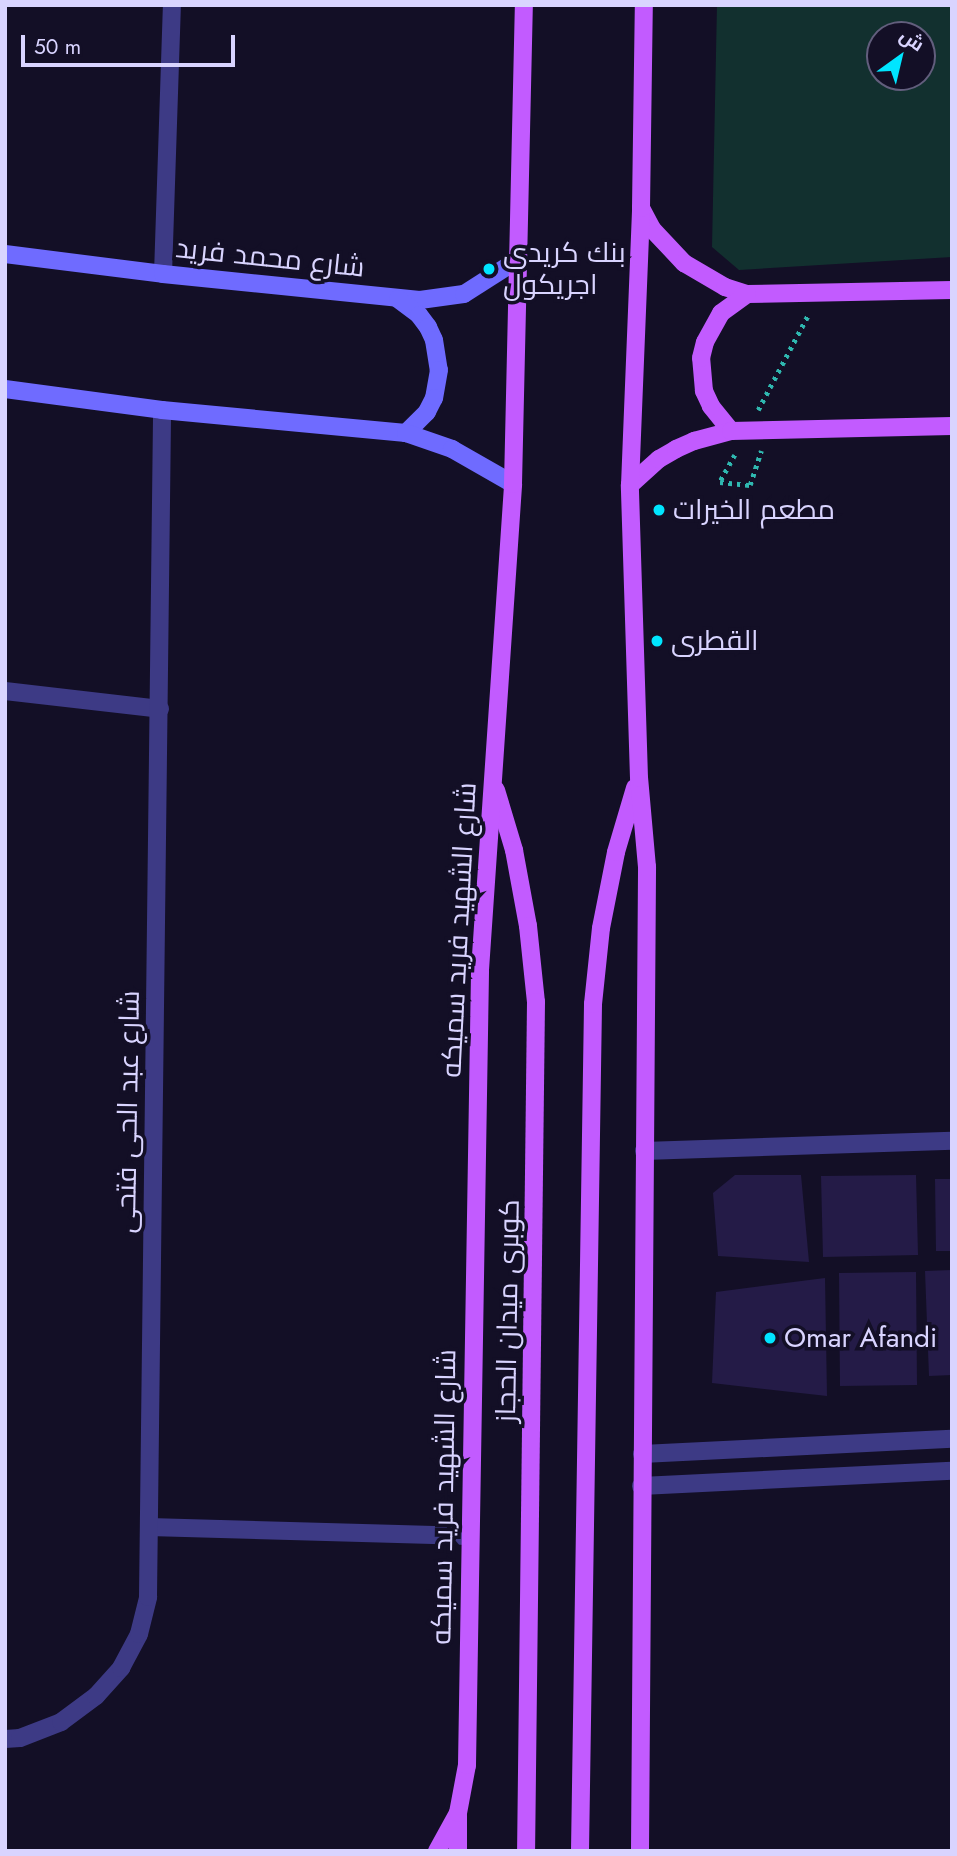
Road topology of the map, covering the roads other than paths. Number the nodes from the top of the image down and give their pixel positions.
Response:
1 (172, 5) edge
2 (524, 5) edge
3 (644, 5) edge
4 (641, 208) junction
5 (5, 254) edge
6 (519, 259) junction
7 (163, 274) junction
8 (952, 290) edge
9 (747, 293) junction
10 (395, 297) junction
11 (5, 389) edge
12 (162, 411) junction
13 (952, 426) edge
14 (406, 433) junction
15 (735, 438) junction
16 (513, 484) junction
17 (630, 485) junction
18 (5, 691) edge
19 (160, 709) junction
20 (492, 776) junction
21 (639, 778) junction
22 (952, 1141) edge
23 (644, 1151) junction
24 (952, 1439) edge
25 (642, 1454) junction
26 (952, 1471) edge
27 (642, 1486) junction
28 (149, 1527) junction
29 (469, 1536) junction
30 (5, 1739) edge
31 (458, 1813) junction
32 (639, 1850) edge
33 (437, 1851) edge
34 (458, 1851) edge
35 (526, 1851) edge
36 (580, 1851) edge

1 - 7 street
2 - 6 main road, شارع الشهيد فريد سميكه
3 - 4 main road
4 - 9 main road
4 - 17 main road
5 - 7 main road, شارع محمد فريد
6 - 10 main road, شارع محمد فريد
6 - 16 main road, شارع الشهيد فريد سميكه
7 - 10 main road, شارع محمد فريد
8 - 9 main road
9 - 15 main road
10 - 14 main road
11 - 12 main road
12 - 14 main road
12 - 19 street, شارع عبد الحى فتحى
13 - 15 main road
14 - 16 main road
15 - 17 main road
16 - 20 main road, شارع الشهيد فريد سميكه
17 - 21 main road
18 - 19 street
19 - 28 street, شارع عبد الحى فتحى
20 - 29 main road, شارع الشهيد فريد سميكه
20 - 35 main road, كوبرى ميدان الحجاز
21 - 23 main road
21 - 36 main road
22 - 23 street
23 - 25 main road
24 - 25 street
25 - 27 main road
26 - 27 street
27 - 32 main road
28 - 29 street
28 - 30 street, شارع عبد الحى فتحى
29 - 31 main road, شارع الشهيد فريد سميكه
31 - 33 main road, شارع الشهيد فريد سميكه
31 - 34 main road

